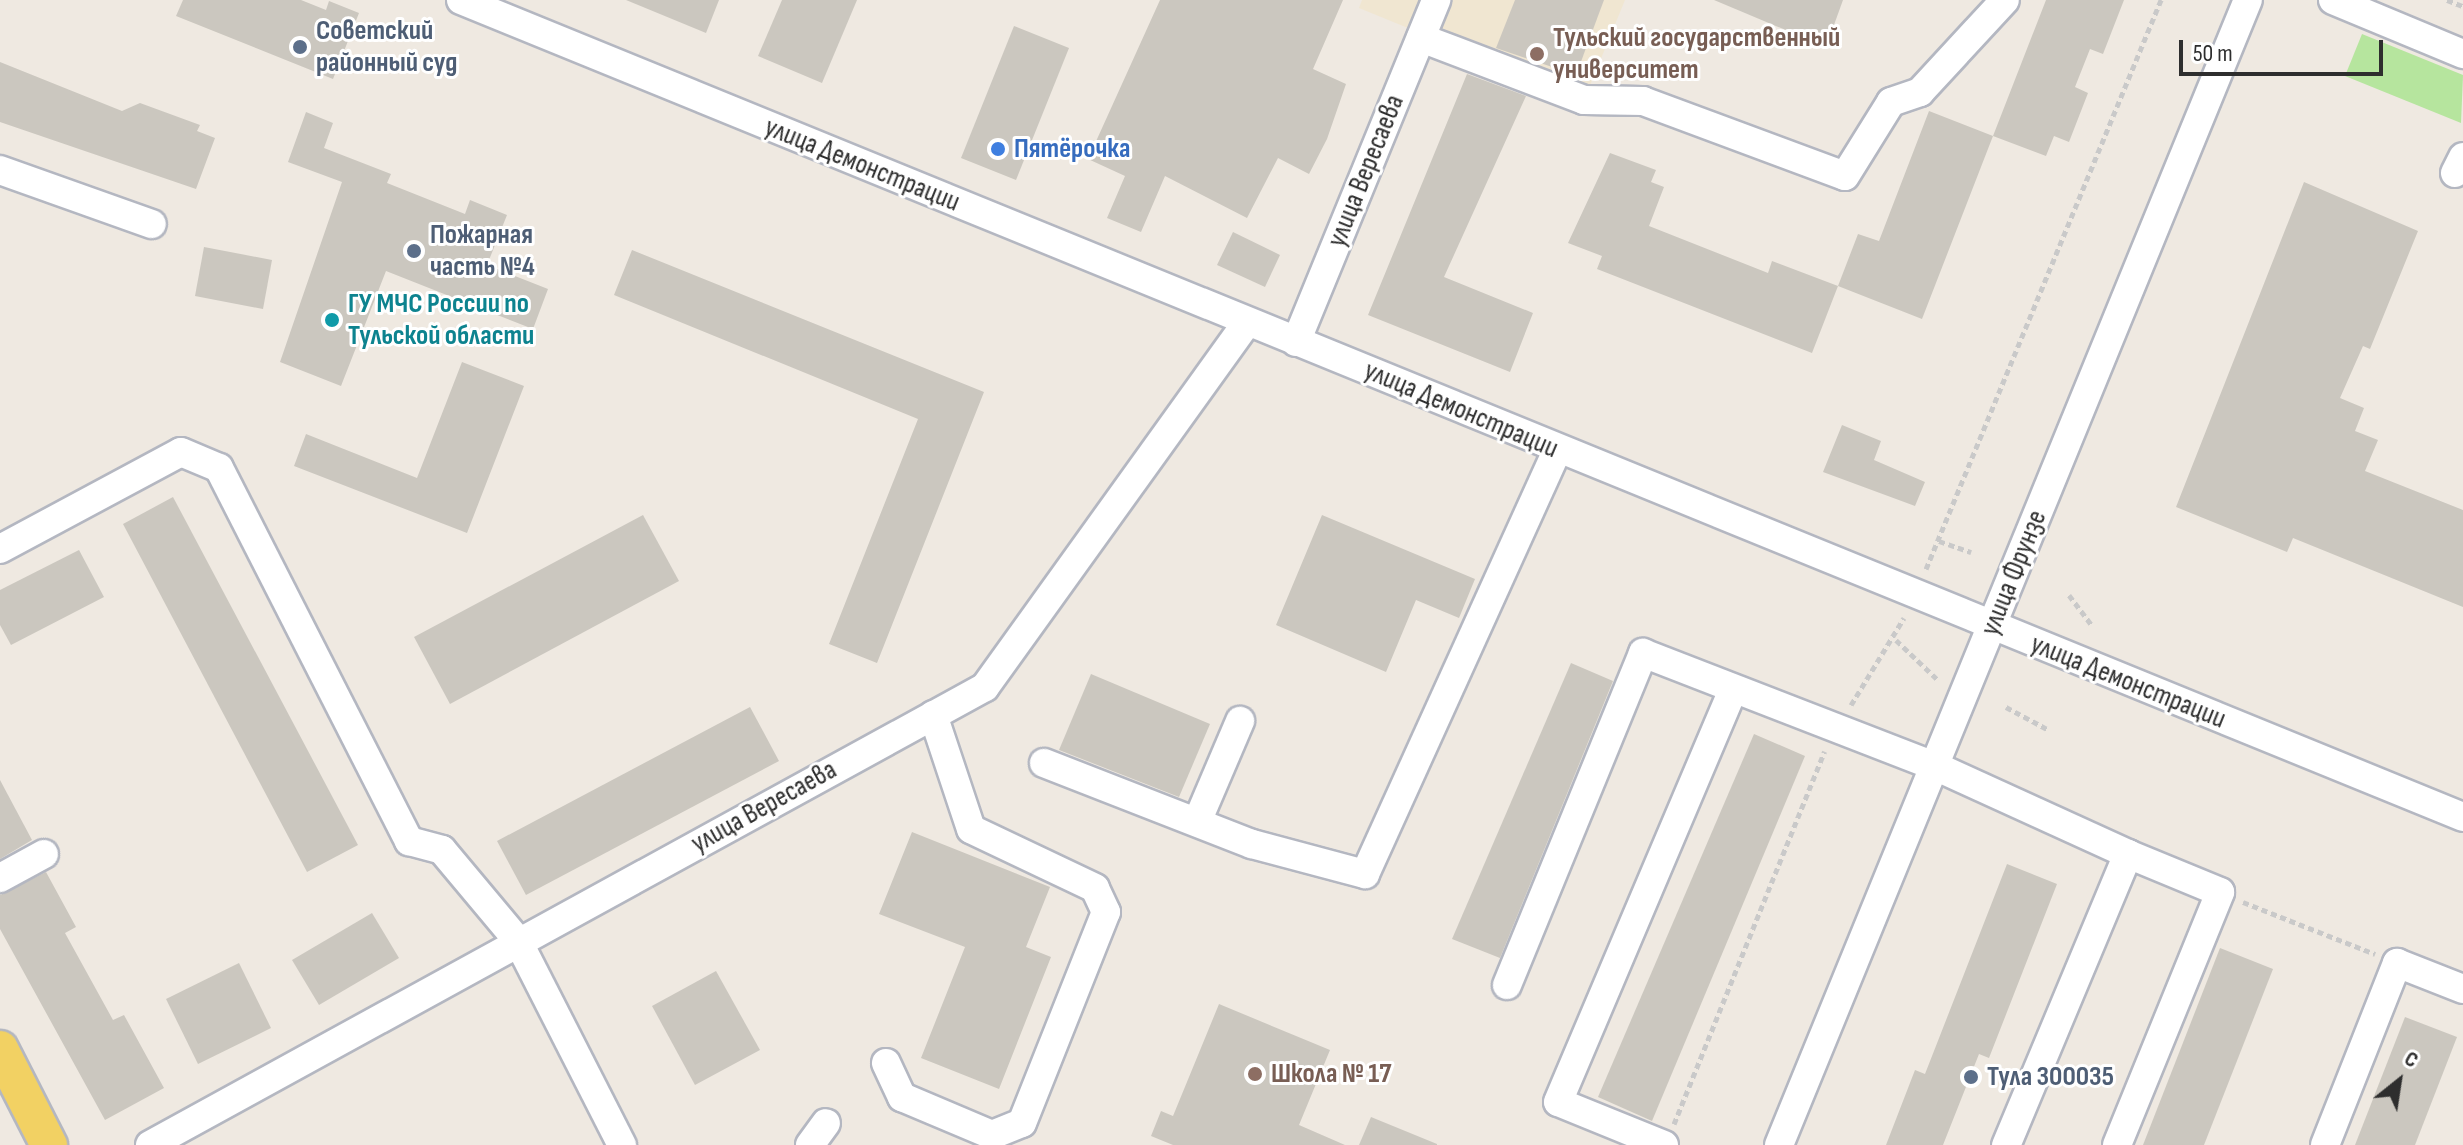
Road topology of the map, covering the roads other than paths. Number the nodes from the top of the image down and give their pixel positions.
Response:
1 (461, 0) edge
2 (1436, 0) edge
3 (2005, 0) edge
4 (2248, 0) edge
5 (2333, 0) edge
6 (1421, 38) junction
7 (2463, 54) edge
8 (0, 170) edge
9 (152, 224) dead end
10 (1247, 322) junction
11 (1296, 342) junction
12 (1557, 450) junction
13 (3, 542) edge
14 (1991, 627) junction
15 (1733, 690) junction
16 (933, 715) junction
17 (1240, 721) dead end
18 (1044, 763) dead end
19 (1935, 766) junction
20 (2463, 817) edge
21 (1197, 822) junction
22 (44, 854) dead end
23 (2128, 854) junction
24 (0, 878) edge
25 (518, 941) junction
26 (1507, 985) dead end
27 (2463, 989) edge
28 (0, 1049) edge
29 (886, 1063) dead end
30 (1667, 1138) edge
31 (49, 1145) edge
32 (150, 1145) edge
33 (622, 1145) edge
34 (1779, 1145) edge
35 (2006, 1145) edge
36 (2117, 1145) edge
37 (2325, 1145) edge

1 - 10 street, улица Демонстрации
2 - 6 street, улица Вересаева
3 - 6 street
4 - 14 street, улица Фрунзе
5 - 7 street
6 - 11 street, улица Вересаева
8 - 9 street
10 - 11 street, улица Демонстрации
10 - 16 street, улица Вересаева
11 - 12 street, улица Демонстрации
12 - 14 street, улица Демонстрации
12 - 21 street
13 - 25 street
14 - 19 street, улица Фрунзе
14 - 20 street, улица Демонстрации
15 - 19 street
15 - 26 street
15 - 30 street
16 - 25 street, улица Вересаева
16 - 29 street
17 - 21 street
18 - 21 street
19 - 23 street
19 - 34 street, улица Фрунзе
22 - 24 street
23 - 35 street
23 - 36 street
25 - 32 street, улица Вересаева
25 - 33 street
27 - 37 street
28 - 31 main road

